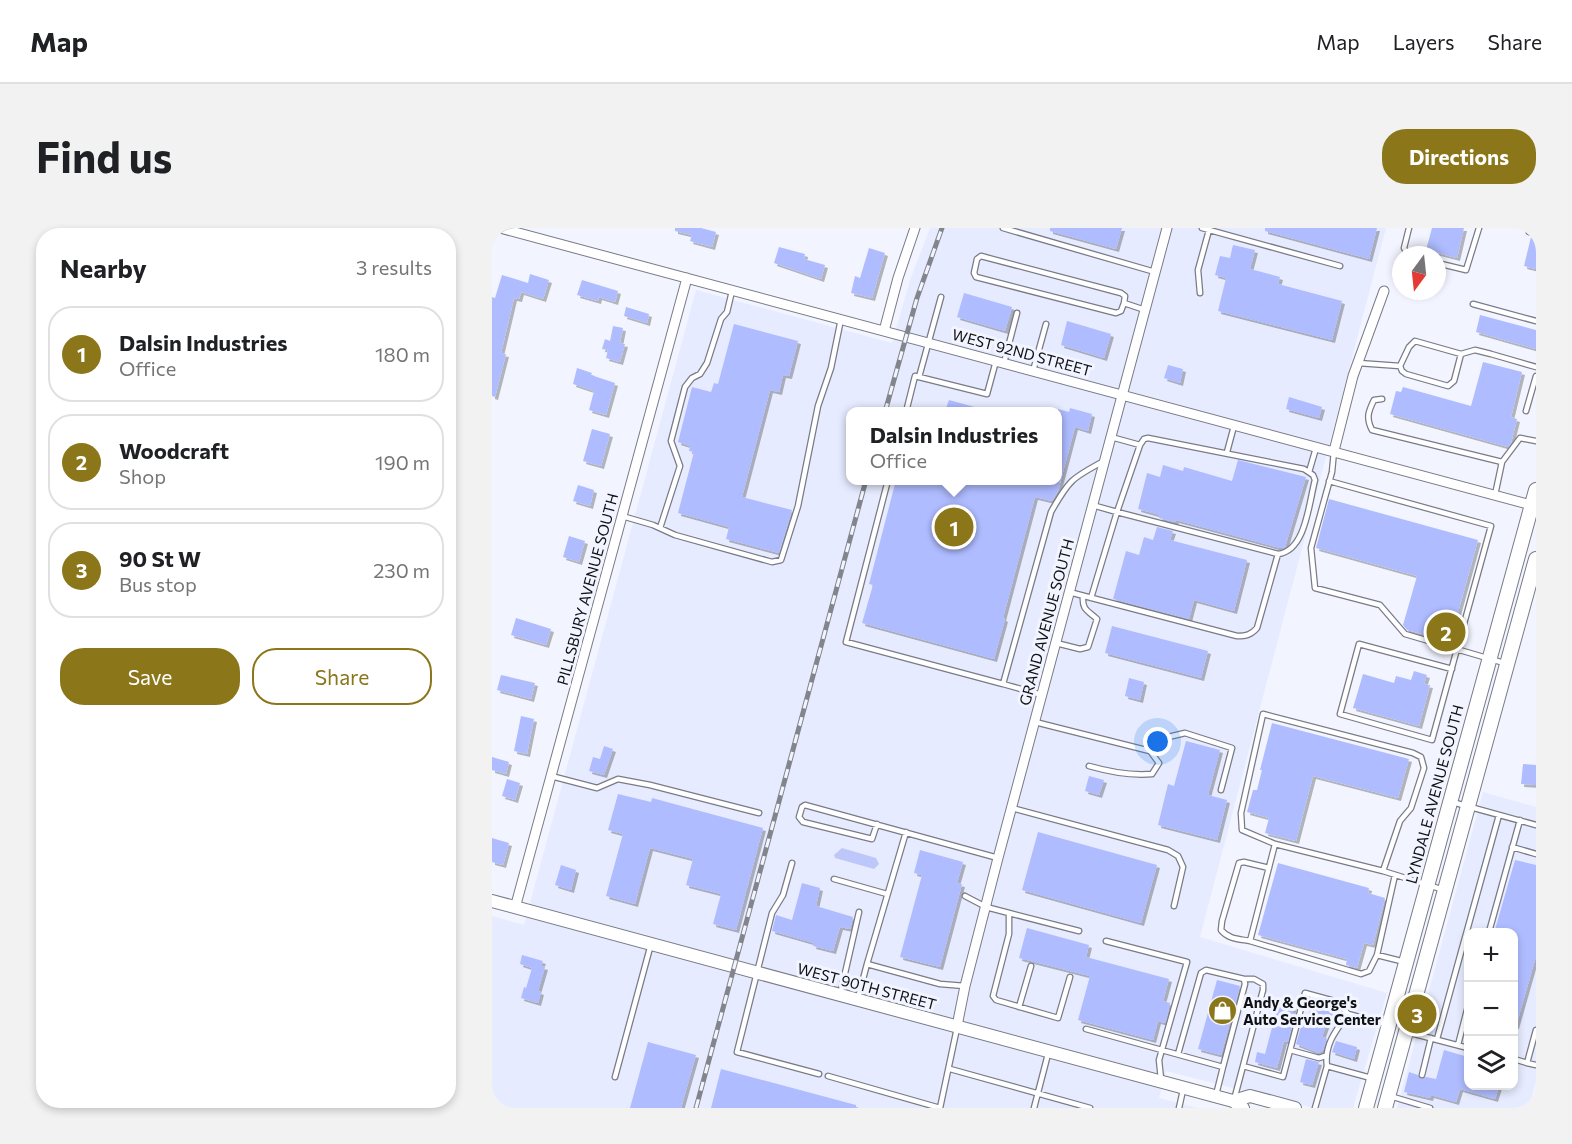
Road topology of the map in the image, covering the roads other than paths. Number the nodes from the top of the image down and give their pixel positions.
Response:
1 (500, 228) edge
2 (915, 228) edge
3 (1003, 228) edge
4 (1167, 228) edge
5 (1202, 228) edge
6 (1409, 228) edge
7 (1479, 228) edge
8 (1209, 230) junction
9 (1529, 232) dead end
10 (1536, 234) edge
11 (1404, 246) edge
12 (1446, 265) edge
13 (1340, 266) dead end
14 (1155, 272) junction
15 (687, 278) junction
16 (733, 290) junction
17 (1384, 291) dead end
18 (1200, 293) dead end
19 (941, 297) dead end
20 (1124, 303) junction
21 (1473, 304) dead end
22 (1145, 310) junction
23 (1017, 313) dead end
24 (842, 319) junction
25 (1536, 321) edge
26 (1046, 324) dead end
27 (884, 331) junction
28 (928, 342) junction
29 (1461, 354) junction
30 (1000, 362) junction
31 (1358, 363) junction
32 (1400, 366) junction
33 (1536, 367) edge
34 (1033, 370) junction
35 (1536, 376) edge
36 (919, 377) junction
37 (1122, 394) junction
38 (1382, 399) dead end
39 (907, 407) edge
40 (1526, 411) dead end
41 (1234, 424) junction
42 (1110, 437) junction
43 (1536, 441) edge
44 (1140, 445) junction
45 (1316, 446) junction
46 (1334, 451) junction
47 (1227, 452) junction
48 (1104, 461) junction
49 (1502, 462) junction
50 (1309, 472) junction
51 (1329, 481) junction
52 (887, 485) edge
53 (1536, 490) edge
54 (1495, 495) junction
55 (1092, 505) junction
56 (1534, 506) edge
57 (1117, 512) junction
58 (622, 516) junction
59 (660, 528) junction
60 (1278, 554) junction
61 (1536, 559) edge
62 (1069, 592) junction
63 (1083, 596) junction
64 (1091, 598) junction
65 (1056, 643) junction
66 (1457, 650) junction
67 (1489, 659) junction
68 (1507, 664) junction
69 (1452, 669) junction
70 (1003, 684) junction
71 (1042, 695) junction
72 (1035, 722) junction
73 (1150, 751) junction
74 (1089, 766) dead end
75 (551, 776) junction
76 (1221, 790) dead end
77 (1450, 801) junction
78 (1467, 806) junction
79 (1012, 808) junction
80 (759, 813) dead end
81 (1499, 815) junction
82 (1520, 820) junction
83 (877, 824) junction
84 (1536, 825) edge
85 (906, 832) junction
86 (1275, 844) junction
87 (1512, 848) junction
88 (1536, 854) edge
89 (998, 858) junction
90 (792, 863) dead end
91 (1269, 868) junction
92 (1383, 871) junction
93 (1395, 875) junction
94 (834, 879) dead end
95 (1426, 886) junction
96 (1444, 890) junction
97 (887, 894) junction
98 (965, 896) dead end
99 (492, 901) edge
100 (1174, 906) dead end
101 (986, 907) junction
102 (515, 908) junction
103 (859, 912) dead end
104 (1009, 913) junction
105 (1490, 928) edge
106 (1079, 931) dead end
107 (1106, 941) dead end
108 (1250, 941) junction
109 (651, 944) junction
110 (1377, 955) junction
111 (1406, 962) junction
112 (867, 964) junction
113 (1031, 966) dead end
114 (756, 973) junction
115 (1070, 977) dead end
116 (1244, 980) junction
117 (965, 986) junction
118 (840, 995) junction
119 (858, 999) junction
120 (1019, 1007) junction
121 (1348, 1014) junction
122 (1464, 1022) edge
123 (1389, 1024) junction
124 (957, 1026) junction
125 (1086, 1029) dead end
126 (1536, 1030) edge
127 (1406, 1031) junction
128 (1431, 1038) junction
129 (1437, 1039) junction
130 (1458, 1045) junction
131 (1464, 1046) edge
132 (1162, 1050) junction
133 (1290, 1050) junction
134 (1048, 1051) junction
135 (1178, 1054) junction
136 (1325, 1056) junction
137 (1518, 1060) edge
138 (1527, 1063) junction
139 (1536, 1065) edge
140 (1243, 1066) junction
141 (1327, 1066) junction
142 (1223, 1067) junction
143 (950, 1069) junction
144 (819, 1074) dead end
145 (1422, 1075) dead end
146 (828, 1076) dead end
147 (615, 1077) dead end
148 (1374, 1079) junction
149 (1161, 1082) junction
150 (1184, 1088) junction
151 (1037, 1093) junction
152 (1216, 1096) junction
153 (1387, 1102) edge
154 (1238, 1105) edge
155 (940, 1108) edge
156 (1034, 1108) edge
157 (1090, 1108) edge
158 (1179, 1108) edge
159 (1294, 1108) edge
160 (1315, 1108) edge
161 (1366, 1108) edge
162 (1430, 1108) edge

1 - 15 street, WEST 92ND STREET
2 - 27 street
3 - 14 lane
4 - 14 street, GRAND AVENUE SOUTH
5 - 8 lane
6 - 11 lane
7 - 12 lane
8 - 13 lane
8 - 18 lane
9 - 10 lane
14 - 22 street, GRAND AVENUE SOUTH
15 - 16 street, WEST 92ND STREET
15 - 58 street, PILLSBURY AVENUE SOUTH
16 - 24 street, WEST 92ND STREET
16 - 59 lane
17 - 31 street
19 - 28 lane
20 - 20 lane
20 - 22 lane
21 - 25 lane
22 - 37 street, GRAND AVENUE SOUTH
23 - 30 lane
24 - 27 street, WEST 92ND STREET
24 - 59 lane
26 - 34 lane
27 - 28 street, WEST 92ND STREET
28 - 30 street, WEST 92ND STREET
28 - 36 lane
29 - 32 lane
29 - 32 lane
29 - 33 lane
30 - 34 street, WEST 92ND STREET
30 - 36 lane
31 - 32 lane
31 - 46 street
34 - 37 street, WEST 92ND STREET
35 - 40 lane
36 - 39 lane
37 - 41 street, WEST 92ND STREET
37 - 42 street, GRAND AVENUE SOUTH
38 - 49 lane
41 - 45 street, WEST 92ND STREET
41 - 47 lane
42 - 44 lane
42 - 48 street, GRAND AVENUE SOUTH
43 - 49 lane
44 - 47 lane
44 - 57 lane
45 - 46 street, WEST 92ND STREET
45 - 50 lane
46 - 51 lane
46 - 54 street, WEST 92ND STREET
47 - 50 lane
48 - 55 street, GRAND AVENUE SOUTH
48 - 70 lane
49 - 54 lane
50 - 60 lane
51 - 66 lane
51 - 66 lane
52 - 70 lane
53 - 56 main road, LYNDALE AVENUE SOUTH
54 - 56 street, WEST 92ND STREET
55 - 57 lane
55 - 62 street, GRAND AVENUE SOUTH
56 - 67 main road, LYNDALE AVENUE SOUTH
57 - 60 lane
57 - 64 lane
58 - 59 lane
58 - 75 street, PILLSBURY AVENUE SOUTH
60 - 64 lane
61 - 68 main road
62 - 63 lane
62 - 65 street, GRAND AVENUE SOUTH
63 - 64 lane
63 - 65 lane
65 - 71 street, GRAND AVENUE SOUTH
66 - 67 lane
66 - 69 lane
67 - 68 lane
67 - 77 main road, LYNDALE AVENUE SOUTH
68 - 78 main road
69 - 69 lane
70 - 71 lane
71 - 72 street, GRAND AVENUE SOUTH
72 - 73 lane
72 - 79 street, GRAND AVENUE SOUTH
73 - 74 lane
73 - 76 lane
75 - 80 lane
75 - 102 street, PILLSBURY AVENUE SOUTH
77 - 78 lane
77 - 95 main road, LYNDALE AVENUE SOUTH
78 - 81 lane
78 - 96 main road
79 - 89 street, GRAND AVENUE SOUTH
79 - 100 lane
81 - 82 lane
81 - 129 lane
82 - 84 lane
82 - 87 lane
83 - 83 lane
83 - 85 lane
85 - 89 lane
85 - 97 lane
86 - 91 lane
86 - 92 lane
86 - 92 lane
87 - 88 lane
87 - 105 lane
89 - 101 street, GRAND AVENUE SOUTH
90 - 114 lane
91 - 108 lane
91 - 108 lane
92 - 93 lane
93 - 95 lane
93 - 110 lane
94 - 97 lane
95 - 96 lane
95 - 111 main road, LYNDALE AVENUE SOUTH
96 - 127 main road
97 - 112 lane
98 - 101 lane
99 - 102 street, WEST 90TH STREET
101 - 104 lane
101 - 117 street, GRAND AVENUE SOUTH
102 - 109 street, WEST 90TH STREET
103 - 118 lane
104 - 106 lane
104 - 120 lane
107 - 132 lane
108 - 110 lane
109 - 114 street, WEST 90TH STREET
109 - 147 lane
110 - 111 lane
111 - 123 main road, LYNDALE AVENUE SOUTH
112 - 117 lane
112 - 119 lane
113 - 120 lane
114 - 118 street, WEST 90TH STREET
114 - 144 lane
115 - 120 lane
116 - 135 lane
116 - 140 lane
116 - 142 lane
117 - 124 street, GRAND AVENUE SOUTH
118 - 119 street, WEST 90TH STREET
119 - 124 street, WEST 90TH STREET
121 - 123 lane
121 - 133 lane
121 - 136 lane
122 - 130 lane
123 - 148 main road, LYNDALE AVENUE SOUTH
124 - 134 street, WEST 90TH STREET
124 - 143 lane
125 - 132 lane
126 - 138 lane
127 - 128 lane
127 - 153 main road
128 - 129 lane
128 - 145 lane
129 - 130 lane
130 - 131 lane
132 - 135 lane
132 - 149 lane
133 - 136 lane
133 - 140 lane
134 - 149 street, WEST 90TH STREET
134 - 151 lane
135 - 142 lane
136 - 141 lane
137 - 138 lane
138 - 139 lane
140 - 154 lane
141 - 148 lane
141 - 160 lane
142 - 152 lane
143 - 151 lane
143 - 155 lane
146 - 155 lane
148 - 161 main road, LYNDALE AVENUE SOUTH
149 - 150 street, WEST 90TH STREET
150 - 152 street, WEST 90TH STREET
150 - 158 lane
151 - 156 lane
151 - 157 lane
152 - 154 street, WEST 90TH STREET
153 - 162 lane
154 - 159 street, WEST 90TH STREET

